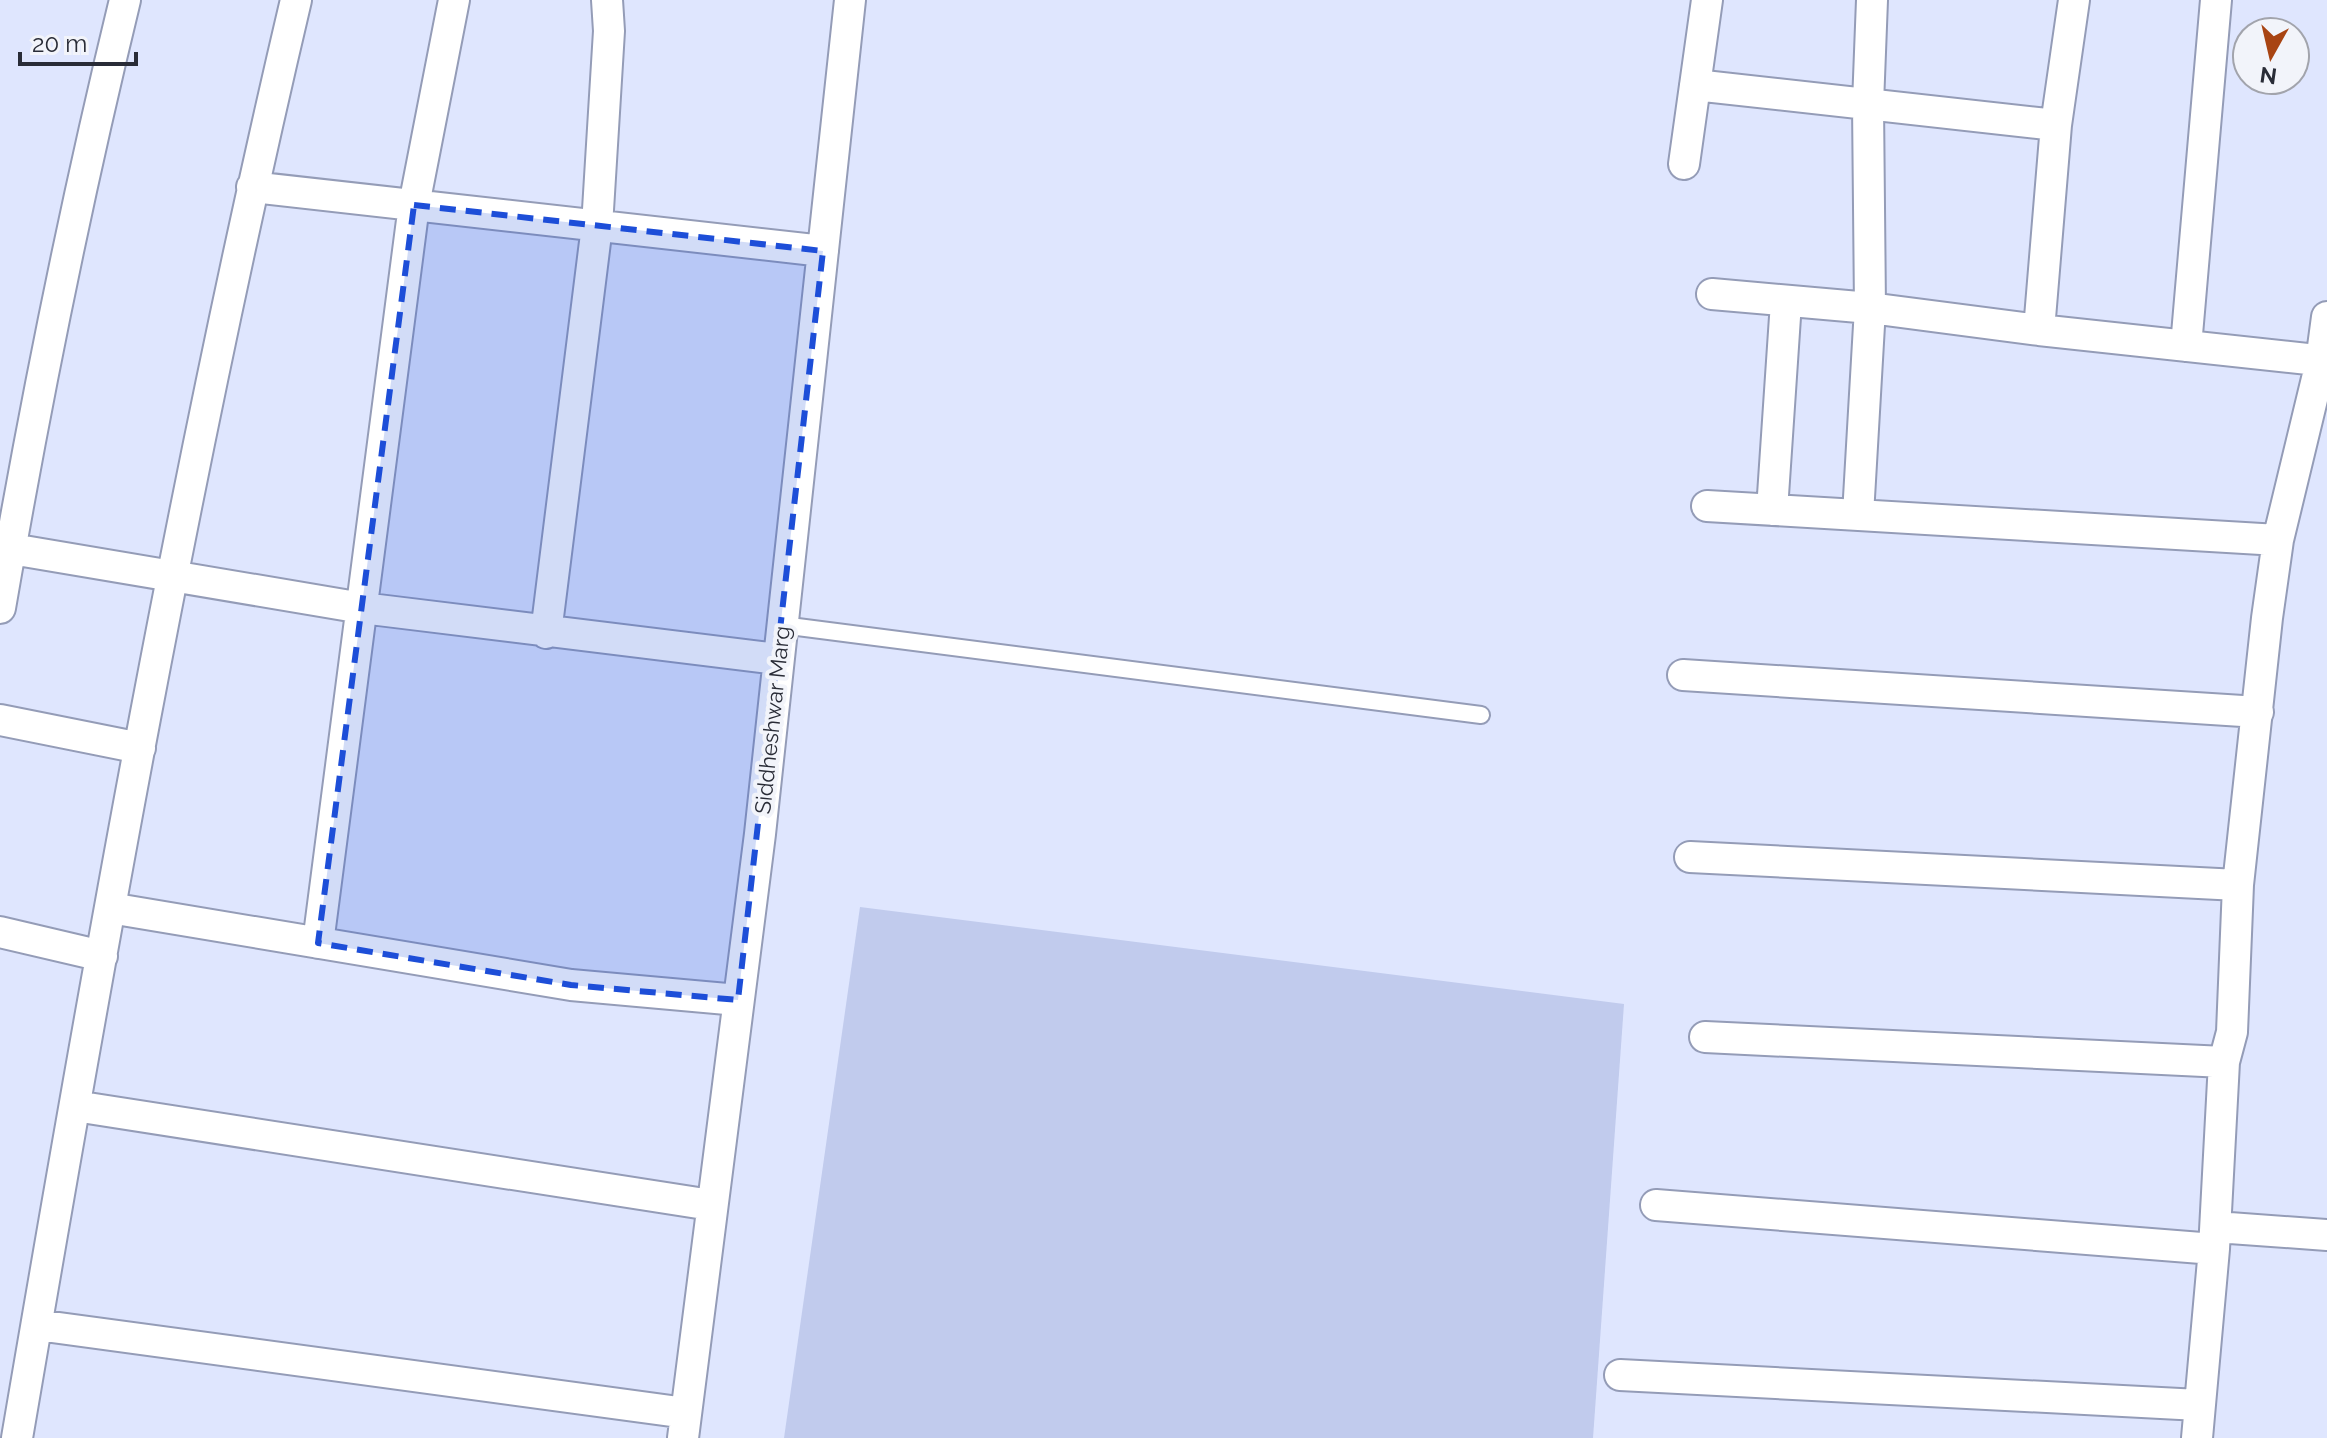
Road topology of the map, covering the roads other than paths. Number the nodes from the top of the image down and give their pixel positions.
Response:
1 (125, 0) edge
2 (296, 0) edge
3 (454, 0) edge
4 (607, 0) edge
5 (850, 0) edge
6 (1707, 0) edge
7 (1872, 0) edge
8 (2074, 0) edge
9 (2216, 0) edge
10 (1695, 85) junction
11 (1868, 104) junction
12 (2056, 125) junction
13 (1684, 164) dead end
14 (252, 187) junction
15 (414, 205) junction
16 (597, 226) junction
17 (823, 251) junction
18 (1712, 294) dead end
19 (1786, 302) junction
20 (1870, 308) junction
21 (2327, 317) edge
22 (2039, 330) junction
23 (2186, 346) junction
24 (2324, 361) edge
25 (1707, 506) dead end
26 (1772, 510) junction
27 (1858, 515) junction
28 (2278, 540) junction
29 (5, 548) edge
30 (173, 574) junction
31 (0, 608) edge
32 (362, 608) junction
33 (782, 625) junction
34 (546, 633) junction
35 (778, 659) junction
36 (1683, 675) dead end
37 (2258, 712) junction
38 (1481, 715) dead end
39 (0, 720) edge
40 (140, 748) junction
41 (1690, 857) dead end
42 (2238, 885) junction
43 (110, 908) junction
44 (0, 932) edge
45 (318, 943) junction
46 (102, 956) junction
47 (738, 1000) junction
48 (1705, 1037) dead end
49 (2224, 1062) junction
50 (75, 1106) junction
51 (711, 1205) junction
52 (1656, 1205) dead end
53 (2327, 1235) edge
54 (2215, 1238) junction
55 (37, 1325) junction
56 (1620, 1375) dead end
57 (2199, 1405) junction
58 (13, 1417) edge
59 (684, 1426) edge
60 (2197, 1438) edge

1 - 29 street
2 - 14 street
3 - 15 street
4 - 16 street
5 - 17 street, Siddheshwar Marg
6 - 10 street
7 - 11 street
8 - 12 street
9 - 23 street
10 - 11 street
10 - 13 street
11 - 12 street
11 - 20 street
12 - 22 street
14 - 15 street
14 - 30 street
15 - 16 street
15 - 32 street
16 - 17 street
16 - 34 street
17 - 33 street, Siddheshwar Marg
18 - 19 street
19 - 20 street
19 - 26 street
20 - 22 street
20 - 27 street
21 - 24 street
22 - 23 street
23 - 24 street
24 - 28 street
25 - 26 street
26 - 27 street
27 - 28 street
28 - 37 street
29 - 30 street
29 - 31 street
30 - 32 street
30 - 40 street
32 - 34 street
32 - 45 street
33 - 35 street, Siddheshwar Marg
33 - 38 lane
34 - 35 street
35 - 47 street, Siddheshwar Marg
36 - 37 street
37 - 42 street
39 - 40 street
40 - 43 street
41 - 42 street
42 - 49 street
43 - 45 street
43 - 46 street
44 - 46 street
45 - 47 street
46 - 50 street
47 - 51 street, Siddheshwar Marg
48 - 49 street
49 - 54 street
50 - 51 street
50 - 55 street
51 - 59 street, Siddheshwar Marg
52 - 54 street
53 - 54 street
54 - 57 street
55 - 58 street
55 - 59 street
56 - 57 street
57 - 60 street

